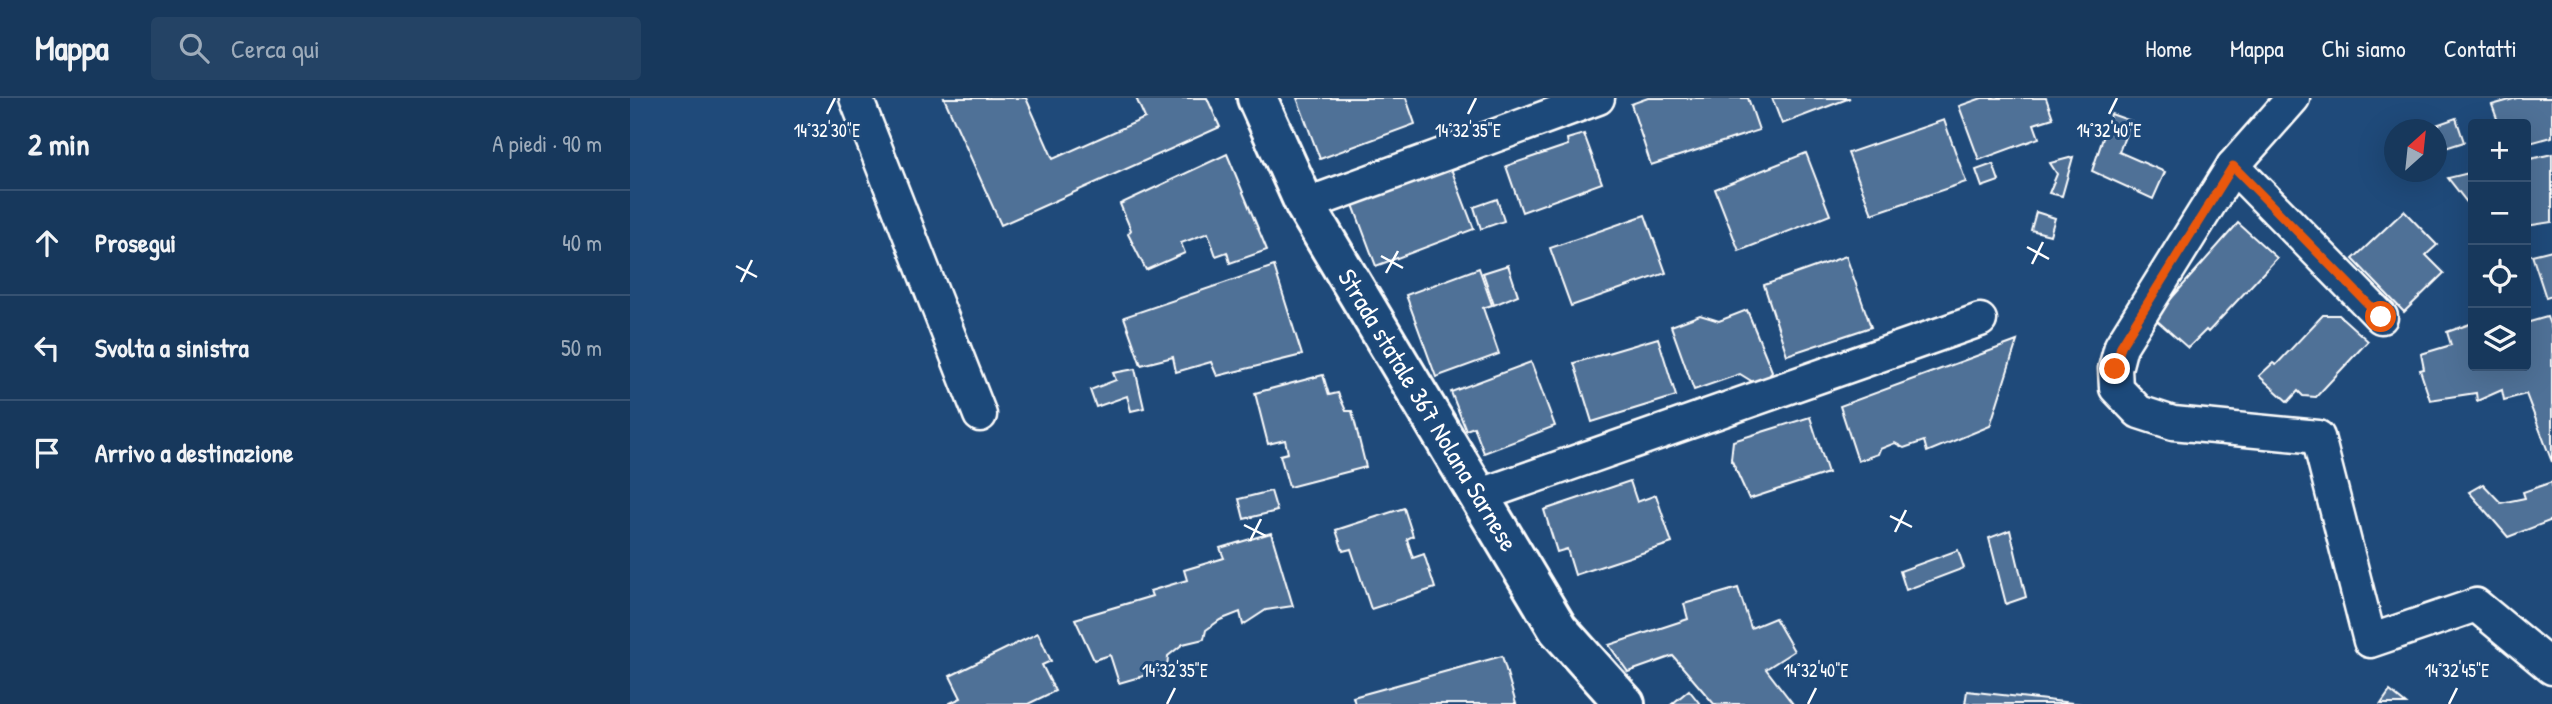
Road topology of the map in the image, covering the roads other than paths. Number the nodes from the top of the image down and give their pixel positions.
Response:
1 (856, 98) edge
2 (1257, 98) edge
3 (1598, 98) edge
4 (2293, 98) edge
5 (2233, 166) junction
6 (1305, 205) junction
7 (2381, 317) dead end
8 (1980, 320) dead end
9 (980, 415) dead end
10 (1481, 495) junction
11 (2552, 668) edge
12 (1625, 704) edge

1 - 9 street
2 - 6 main road, Strada statale 367 Nolana Sarnese
3 - 6 street
4 - 5 street
5 - 7 street
5 - 11 street
6 - 10 main road, Strada statale 367 Nolana Sarnese
8 - 10 street
10 - 12 main road, Strada statale 367 Nolana Sarnese

